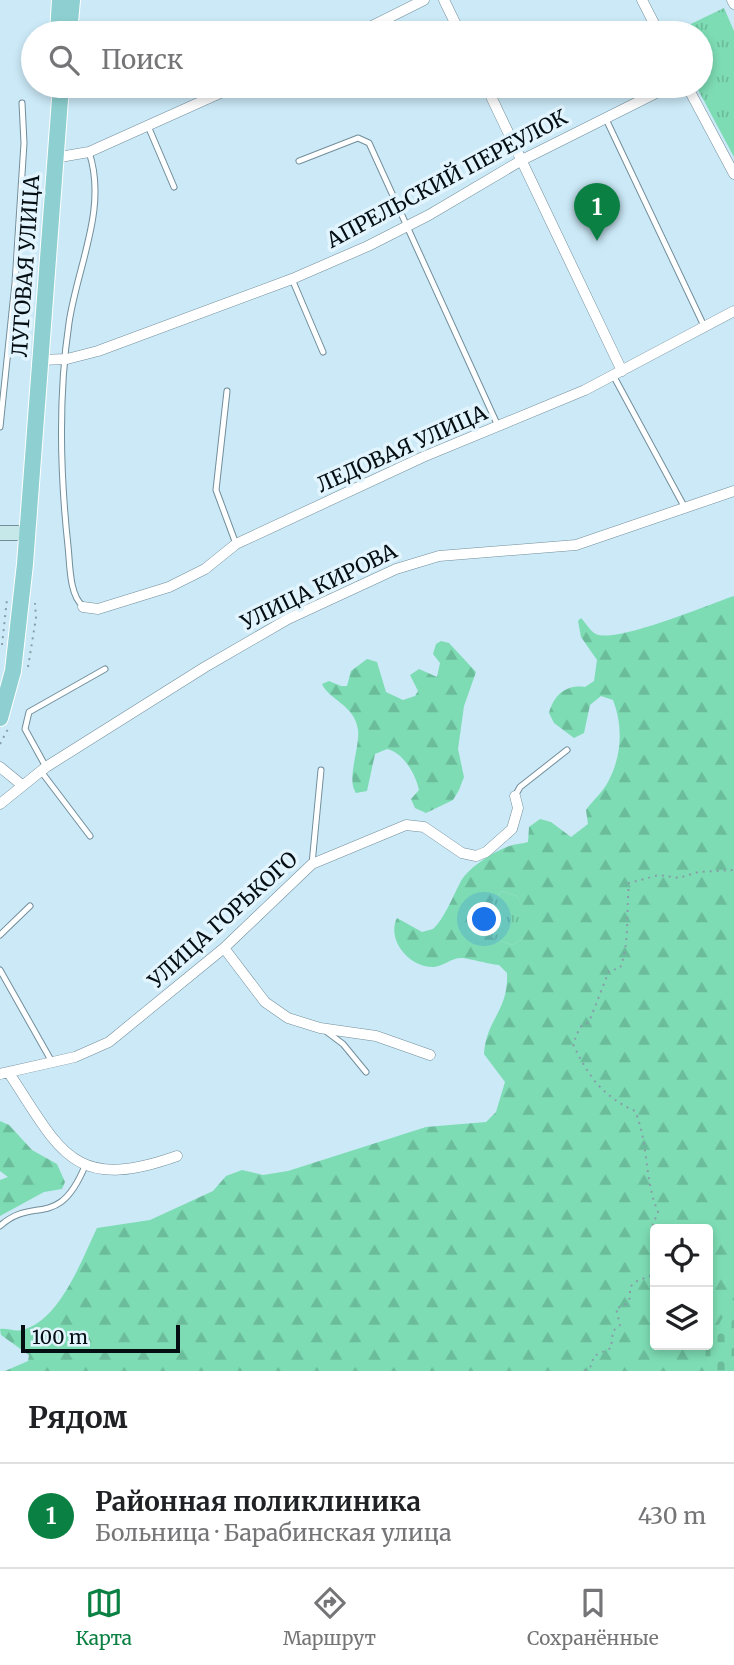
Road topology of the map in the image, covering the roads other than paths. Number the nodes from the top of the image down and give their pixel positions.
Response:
1 (60, 0) edge
2 (72, 0) edge
3 (424, 0) edge
4 (444, 0) edge
5 (642, 0) edge
6 (59, 21) edge
7 (70, 21) edge
8 (382, 21) edge
9 (454, 21) edge
10 (653, 21) edge
11 (60, 98) edge
12 (210, 98) edge
13 (492, 98) edge
14 (645, 98) edge
15 (693, 98) edge
16 (22, 103) dead end
17 (605, 117) junction
18 (148, 126) junction
19 (89, 152) junction
20 (54, 158) junction
21 (522, 160) junction
22 (299, 161) dead end
23 (734, 174) edge
24 (174, 187) dead end
25 (405, 228) junction
26 (292, 279) junction
27 (734, 311) edge
28 (705, 326) junction
29 (323, 352) dead end
30 (67, 359) junction
31 (40, 360) junction
32 (618, 373) junction
33 (227, 391) dead end
34 (498, 426) junction
35 (0, 427) edge
36 (734, 491) edge
37 (686, 509) junction
38 (0, 533) edge
39 (28, 533) junction
40 (236, 544) junction
41 (83, 607) joint
42 (105, 669) dead end
43 (4, 695) edge
44 (0, 718) edge
45 (567, 750) dead end
46 (0, 767) edge
47 (43, 768) junction
48 (321, 770) dead end
49 (22, 785) junction
50 (516, 796) joint
51 (0, 804) edge
52 (90, 836) dead end
53 (312, 864) junction
54 (30, 906) dead end
55 (0, 935) edge
56 (224, 948) junction
57 (0, 970) edge
58 (320, 1028) junction
59 (430, 1055) dead end
60 (52, 1062) junction
61 (366, 1072) dead end
62 (5, 1073) edge
63 (177, 1156) dead end
64 (85, 1166) junction
65 (0, 1226) edge

1 - 6 main road
2 - 7 main road
3 - 8 street
4 - 9 street
5 - 10 street
11 - 20 main road, ЛУГОВАЯ УЛИЦА
12 - 18 street
13 - 21 street
14 - 17 street, АПРЕЛЬСКИЙ ПЕРЕУЛОК
15 - 23 street
16 - 35 lane
17 - 21 street, АПРЕЛЬСКИЙ ПЕРЕУЛОК
17 - 28 lane
18 - 19 street
18 - 24 lane
19 - 20 street
19 - 30 lane
20 - 31 main road, ЛУГОВАЯ УЛИЦА
21 - 25 street, АПРЕЛЬСКИЙ ПЕРЕУЛОК
21 - 32 street
22 - 25 lane
25 - 26 street, АПРЕЛЬСКИЙ ПЕРЕУЛОК
25 - 34 lane
26 - 29 lane
26 - 30 street, АПРЕЛЬСКИЙ ПЕРЕУЛОК
27 - 28 street, ЛЕДОВАЯ УЛИЦА
28 - 32 street, ЛЕДОВАЯ УЛИЦА
30 - 31 street, АПРЕЛЬСКИЙ ПЕРЕУЛОК
30 - 41 lane
31 - 39 main road, ЛУГОВАЯ УЛИЦА
32 - 34 street, ЛЕДОВАЯ УЛИЦА
32 - 37 lane
33 - 40 lane
34 - 40 street, ЛЕДОВАЯ УЛИЦА
36 - 37 street, УЛИЦА КИРОВА
37 - 47 street, УЛИЦА КИРОВА
38 - 39 street
39 - 43 main road, ЛУГОВАЯ УЛИЦА
40 - 41 street, ЛЕДОВАЯ УЛИЦА
42 - 47 lane
43 - 44 main road, ЛУГОВАЯ УЛИЦА
45 - 50 lane
46 - 49 street
47 - 49 street, УЛИЦА КИРОВА
47 - 52 lane
48 - 53 lane
49 - 51 street, УЛИЦА КИРОВА
50 - 53 street, УЛИЦА ГОРЬКОГО
53 - 56 street, УЛИЦА ГОРЬКОГО
54 - 55 lane
56 - 58 street
56 - 60 street, УЛИЦА ГОРЬКОГО
57 - 60 lane
58 - 59 street
58 - 61 lane
60 - 62 street, УЛИЦА ГОРЬКОГО
62 - 64 street
63 - 64 street
64 - 65 lane

